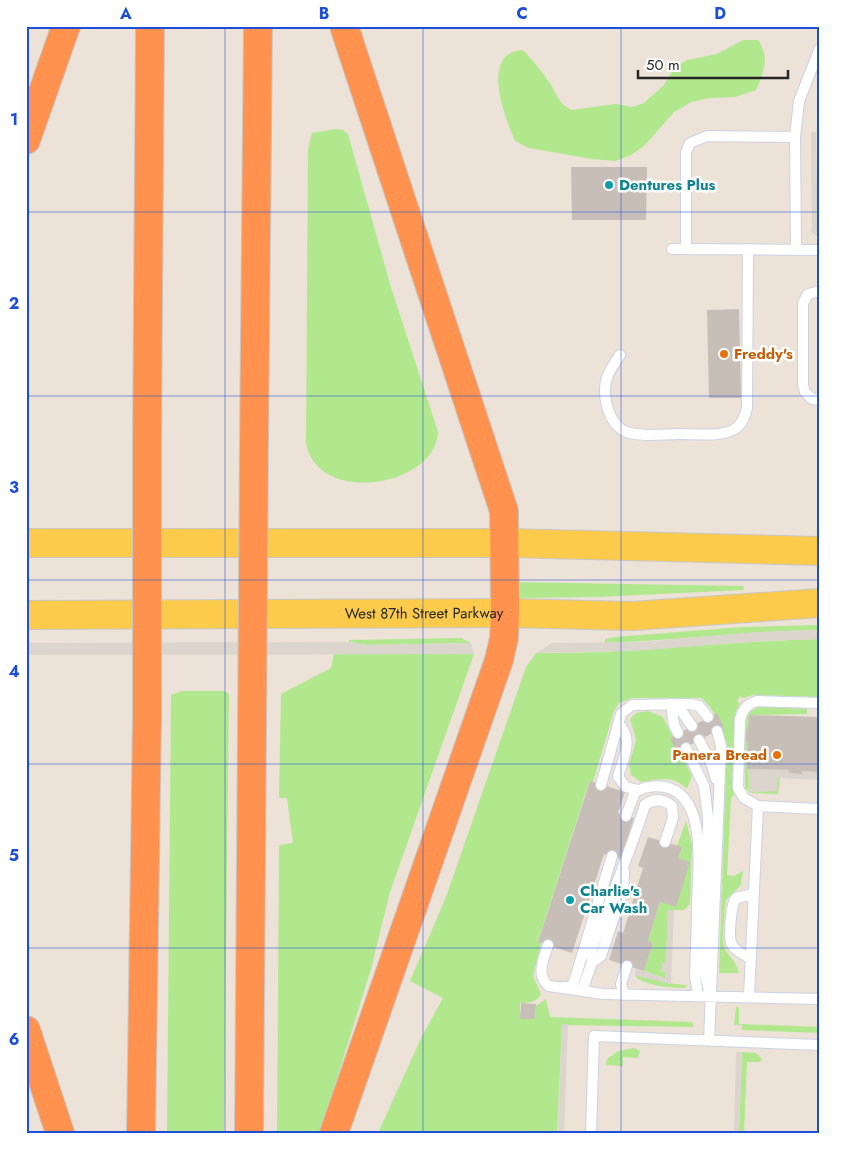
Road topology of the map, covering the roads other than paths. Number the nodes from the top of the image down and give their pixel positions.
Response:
1 (66, 26) edge
2 (150, 26) edge
3 (258, 26) edge
4 (344, 26) edge
5 (820, 48) edge
6 (795, 137) junction
7 (26, 140) edge
8 (672, 249) dead end
9 (686, 249) junction
10 (748, 249) junction
11 (796, 250) junction
12 (820, 250) edge
13 (820, 291) edge
14 (620, 355) dead end
15 (820, 400) edge
16 (26, 543) edge
17 (504, 543) junction
18 (820, 551) edge
19 (820, 603) edge
20 (505, 613) junction
21 (26, 615) edge
22 (820, 703) edge
23 (671, 704) junction
24 (708, 717) dead end
25 (619, 724) junction
26 (692, 726) dead end
27 (716, 732) dead end
28 (678, 733) dead end
29 (699, 740) dead end
30 (686, 748) dead end
31 (601, 785) dead end
32 (718, 788) junction
33 (638, 790) junction
34 (758, 806) junction
35 (820, 808) edge
36 (626, 816) dead end
37 (665, 842) dead end
38 (612, 856) dead end
39 (754, 894) junction
40 (548, 945) dead end
41 (751, 959) junction
42 (627, 966) dead end
43 (562, 988) junction
44 (582, 991) junction
45 (624, 994) junction
46 (710, 995) junction
47 (698, 996) junction
48 (750, 996) junction
49 (820, 999) edge
50 (26, 1030) edge
51 (709, 1041) junction
52 (820, 1045) edge
53 (60, 1133) edge
54 (141, 1133) edge
55 (249, 1133) edge
56 (334, 1133) edge
57 (592, 1133) edge

1 - 7 highway
2 - 54 highway, bridge
3 - 55 highway, bridge
4 - 17 highway
5 - 6 lane
6 - 9 lane
6 - 11 lane
8 - 9 lane
9 - 10 lane
10 - 11 lane
10 - 14 lane
11 - 12 lane
13 - 15 lane
16 - 17 main road
17 - 18 main road
17 - 20 highway
19 - 20 main road, West 87th Street Parkway
20 - 21 main road, West 87th Street Parkway
20 - 56 highway
22 - 34 lane
23 - 24 lane
23 - 25 lane
23 - 26 lane
23 - 28 lane
25 - 31 lane
25 - 33 lane
27 - 32 lane
29 - 32 lane
30 - 46 lane
32 - 46 lane
33 - 36 lane
33 - 47 lane
34 - 35 lane
34 - 39 lane
37 - 44 lane
38 - 43 lane
39 - 41 lane
39 - 41 lane
40 - 43 lane
41 - 48 lane
42 - 45 lane
43 - 44 lane
44 - 45 lane
45 - 47 lane
46 - 47 lane
46 - 48 lane
46 - 51 lane
48 - 49 lane
50 - 53 highway
51 - 52 lane
51 - 57 lane

